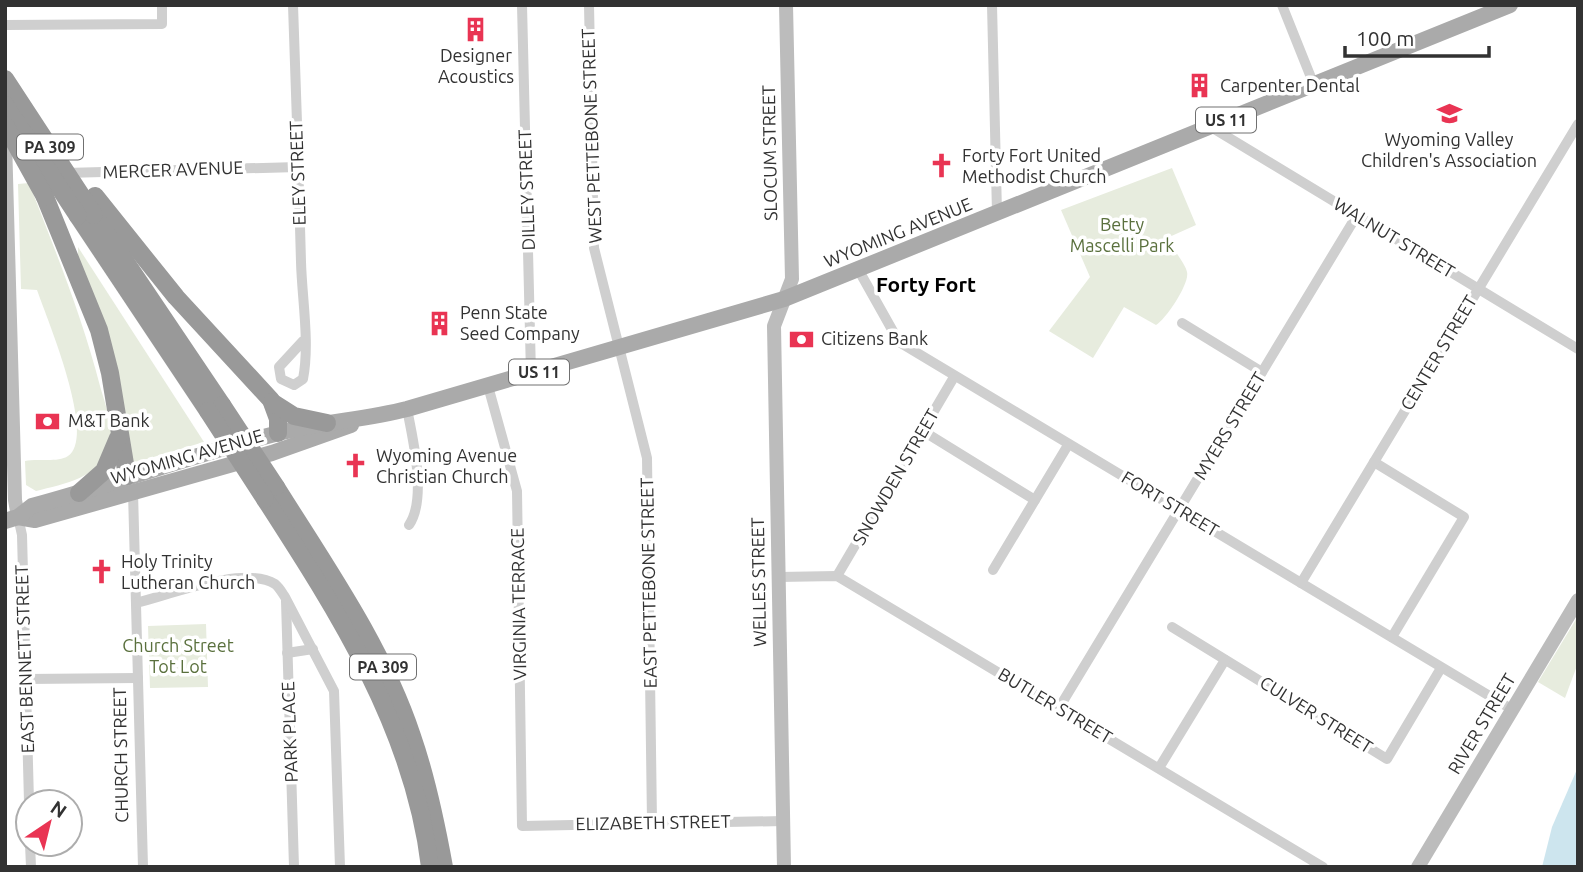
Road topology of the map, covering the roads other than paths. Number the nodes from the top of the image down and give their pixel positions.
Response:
1 (162, 5) edge
2 (293, 5) edge
3 (522, 5) edge
4 (589, 5) edge
5 (786, 5) edge
6 (992, 5) edge
7 (1282, 5) edge
8 (1510, 5) edge
9 (1481, 11) edge
10 (5, 25) edge
11 (5, 72) edge
12 (5, 79) edge
13 (1314, 85) junction
14 (5, 105) edge
15 (1578, 124) edge
16 (5, 125) edge
17 (1210, 127) junction
18 (5, 140) edge
19 (298, 167) junction
20 (6, 175) edge
21 (997, 214) junction
22 (86, 215) junction
23 (1357, 215) junction
24 (858, 270) junction
25 (1478, 289) junction
26 (784, 299) junction
27 (1182, 323) dead end
28 (303, 341) dead end
29 (618, 349) junction
30 (1578, 349) edge
31 (1262, 372) junction
32 (531, 374) junction
33 (954, 377) junction
34 (488, 386) junction
35 (271, 400) junction
36 (407, 409) junction
37 (363, 420) junction
38 (327, 423) junction
39 (923, 430) junction
40 (119, 431) junction
41 (278, 433) junction
42 (1068, 444) junction
43 (272, 453) junction
44 (1374, 463) junction
45 (130, 484) junction
46 (79, 493) junction
47 (270, 493) junction
48 (1035, 500) junction
49 (1179, 509) junction
50 (12, 519) edge
51 (409, 525) dead end
52 (993, 570) dead end
53 (837, 576) junction
54 (779, 577) junction
55 (1301, 583) junction
56 (285, 597) junction
57 (1578, 600) edge
58 (136, 603) junction
59 (1172, 627) dead end
60 (1392, 637) junction
61 (313, 649) junction
62 (287, 653) junction
63 (1225, 660) junction
64 (1441, 667) junction
65 (138, 678) junction
66 (26, 679) junction
67 (1059, 708) junction
68 (1513, 710) junction
69 (1159, 768) junction
70 (29, 788) edge
71 (783, 821) junction
72 (652, 822) junction
73 (522, 826) joint
74 (143, 867) edge
75 (294, 867) edge
76 (340, 867) edge
77 (430, 867) edge
78 (444, 867) edge
79 (784, 867) edge
80 (1323, 867) edge
81 (1418, 867) edge

1 - 10 street
2 - 19 street, ELEY STREET
3 - 32 street, DILLEY STREET
4 - 29 street, WEST PETTEBONE STREET
5 - 26 street, SLOCUM STREET
6 - 21 street
7 - 13 street
8 - 9 main road, WYOMING AVENUE / US 11
9 - 13 main road, WYOMING AVENUE / US 11
11 - 35 highway, bridge
12 - 22 highway, PA 309, bridge
13 - 17 main road, WYOMING AVENUE / US 11
14 - 22 highway, PA 309, bridge
15 - 25 street, CENTER STREET
16 - 40 highway, bridge
17 - 21 main road, WYOMING AVENUE / US 11
17 - 23 street, WALNUT STREET
18 - 20 street
19 - 20 street, MERCER AVENUE
19 - 28 street, ELEY STREET
20 - 50 street
21 - 24 main road, WYOMING AVENUE / US 11
22 - 47 highway, PA 309, bridge
23 - 25 street, WALNUT STREET
23 - 31 street, MYERS STREET
24 - 26 main road, WYOMING AVENUE / US 11
24 - 33 street, FORT STREET
25 - 30 street, WALNUT STREET
25 - 44 street, CENTER STREET
26 - 29 main road, WYOMING AVENUE / US 11
26 - 54 street, WELLES STREET
27 - 31 street
29 - 32 main road, WYOMING AVENUE / US 11
29 - 72 street, EAST PETTEBONE STREET
31 - 49 street, MYERS STREET
32 - 34 main road, WYOMING AVENUE / US 11
33 - 39 street, SNOWDEN STREET
33 - 42 street, FORT STREET
34 - 36 main road, WYOMING AVENUE / US 11
34 - 73 street, VIRGINIA TERRACE
35 - 38 highway
35 - 41 highway
36 - 37 main road, WYOMING AVENUE / US 11
36 - 51 street
37 - 38 main road, WYOMING AVENUE / US 11
37 - 43 main road, WYOMING AVENUE / US 11
38 - 41 main road, WYOMING AVENUE / US 11
39 - 48 street
39 - 53 street, SNOWDEN STREET
40 - 45 highway
40 - 46 highway
41 - 43 main road
41 - 45 main road, WYOMING AVENUE / US 11
42 - 48 street
42 - 49 street, FORT STREET
43 - 45 main road, WYOMING AVENUE / US 11
44 - 55 street, CENTER STREET
44 - 60 street
45 - 46 main road, WYOMING AVENUE / US 11
45 - 50 main road, WYOMING AVENUE / US 11
45 - 58 street, CHURCH STREET
46 - 50 main road, WYOMING AVENUE / US 11
47 - 77 highway, PA 309
47 - 78 highway, PA 309
48 - 52 street
49 - 55 street, FORT STREET
49 - 67 street, MYERS STREET
50 - 66 street, EAST BENNETT STREET
53 - 54 street
53 - 67 street, BUTLER STREET
54 - 71 street, WELLES STREET
55 - 60 street, FORT STREET
56 - 58 street
56 - 61 street
56 - 62 street, PARK PLACE
57 - 68 street, RIVER STREET
58 - 65 street, CHURCH STREET
59 - 63 street, CULVER STREET
60 - 64 street, FORT STREET
61 - 62 street
61 - 76 street
62 - 75 street, PARK PLACE
63 - 64 street, CULVER STREET
63 - 69 street
64 - 68 street, FORT STREET
65 - 66 street
65 - 74 street, CHURCH STREET
66 - 70 street, EAST BENNETT STREET
67 - 69 street, BUTLER STREET
68 - 81 street, RIVER STREET
69 - 80 street, BUTLER STREET
71 - 72 street, ELIZABETH STREET
71 - 79 street, WELLES STREET
72 - 73 street, ELIZABETH STREET

